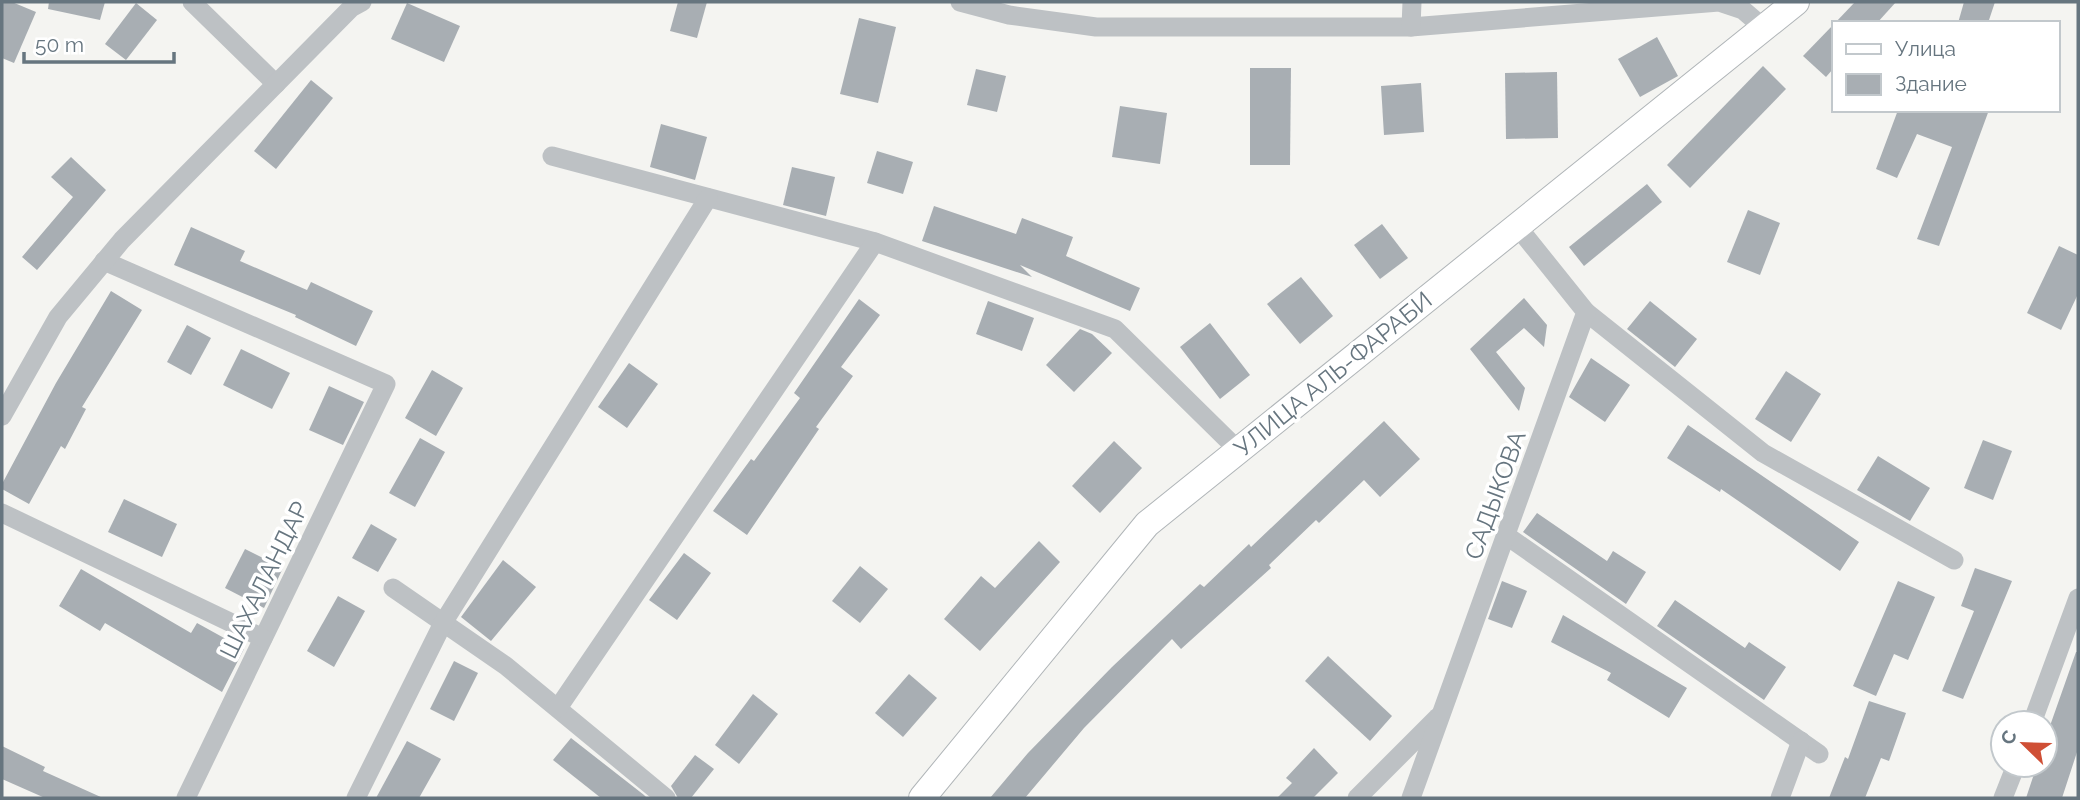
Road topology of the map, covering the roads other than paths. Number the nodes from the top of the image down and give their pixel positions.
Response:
1 (192, 2) edge
2 (362, 2) edge
3 (960, 2) edge
4 (1412, 2) edge
5 (1796, 2) edge
6 (1411, 27) junction
7 (1765, 29) junction
8 (276, 84) junction
9 (552, 156) dead end
10 (708, 198) junction
11 (1517, 226) junction
12 (875, 242) junction
13 (104, 261) junction
14 (1586, 312) junction
15 (2, 416) edge
16 (1238, 450) junction
17 (2, 513) edge
18 (1507, 536) junction
19 (1954, 560) dead end
20 (393, 588) dead end
21 (2077, 608) edge
22 (443, 623) junction
23 (263, 638) junction
24 (558, 708) junction
25 (2037, 709) edge
26 (1443, 712) junction
27 (1801, 741) junction
28 (1819, 754) dead end
29 (2010, 779) edge
30 (186, 798) edge
31 (356, 798) edge
32 (666, 798) edge
33 (922, 798) edge
34 (1357, 798) edge
35 (1411, 798) edge
36 (1780, 798) edge
37 (2003, 798) edge

1 - 8 street
2 - 8 street
3 - 6 street
4 - 6 street
5 - 7 main road, УЛИЦА АЛЬ-ФАРАБИ
6 - 7 street
7 - 11 main road, УЛИЦА АЛЬ-ФАРАБИ
8 - 13 street
9 - 10 street
10 - 12 street
10 - 22 street
11 - 14 street
11 - 16 main road, УЛИЦА АЛЬ-ФАРАБИ
12 - 16 street
12 - 24 street
13 - 15 street
13 - 23 street, ШАХАЛАНДАР
14 - 18 street, САДЫКОВА
14 - 19 street
16 - 33 main road, УЛИЦА АЛЬ-ФАРАБИ
17 - 23 street
18 - 26 street, САДЫКОВА
18 - 27 street
20 - 22 street
21 - 25 street
22 - 24 street
22 - 31 street
23 - 30 street, ШАХАЛАНДАР
24 - 32 street
26 - 34 street
26 - 35 street, САДЫКОВА
27 - 28 street
27 - 36 street
29 - 37 street

